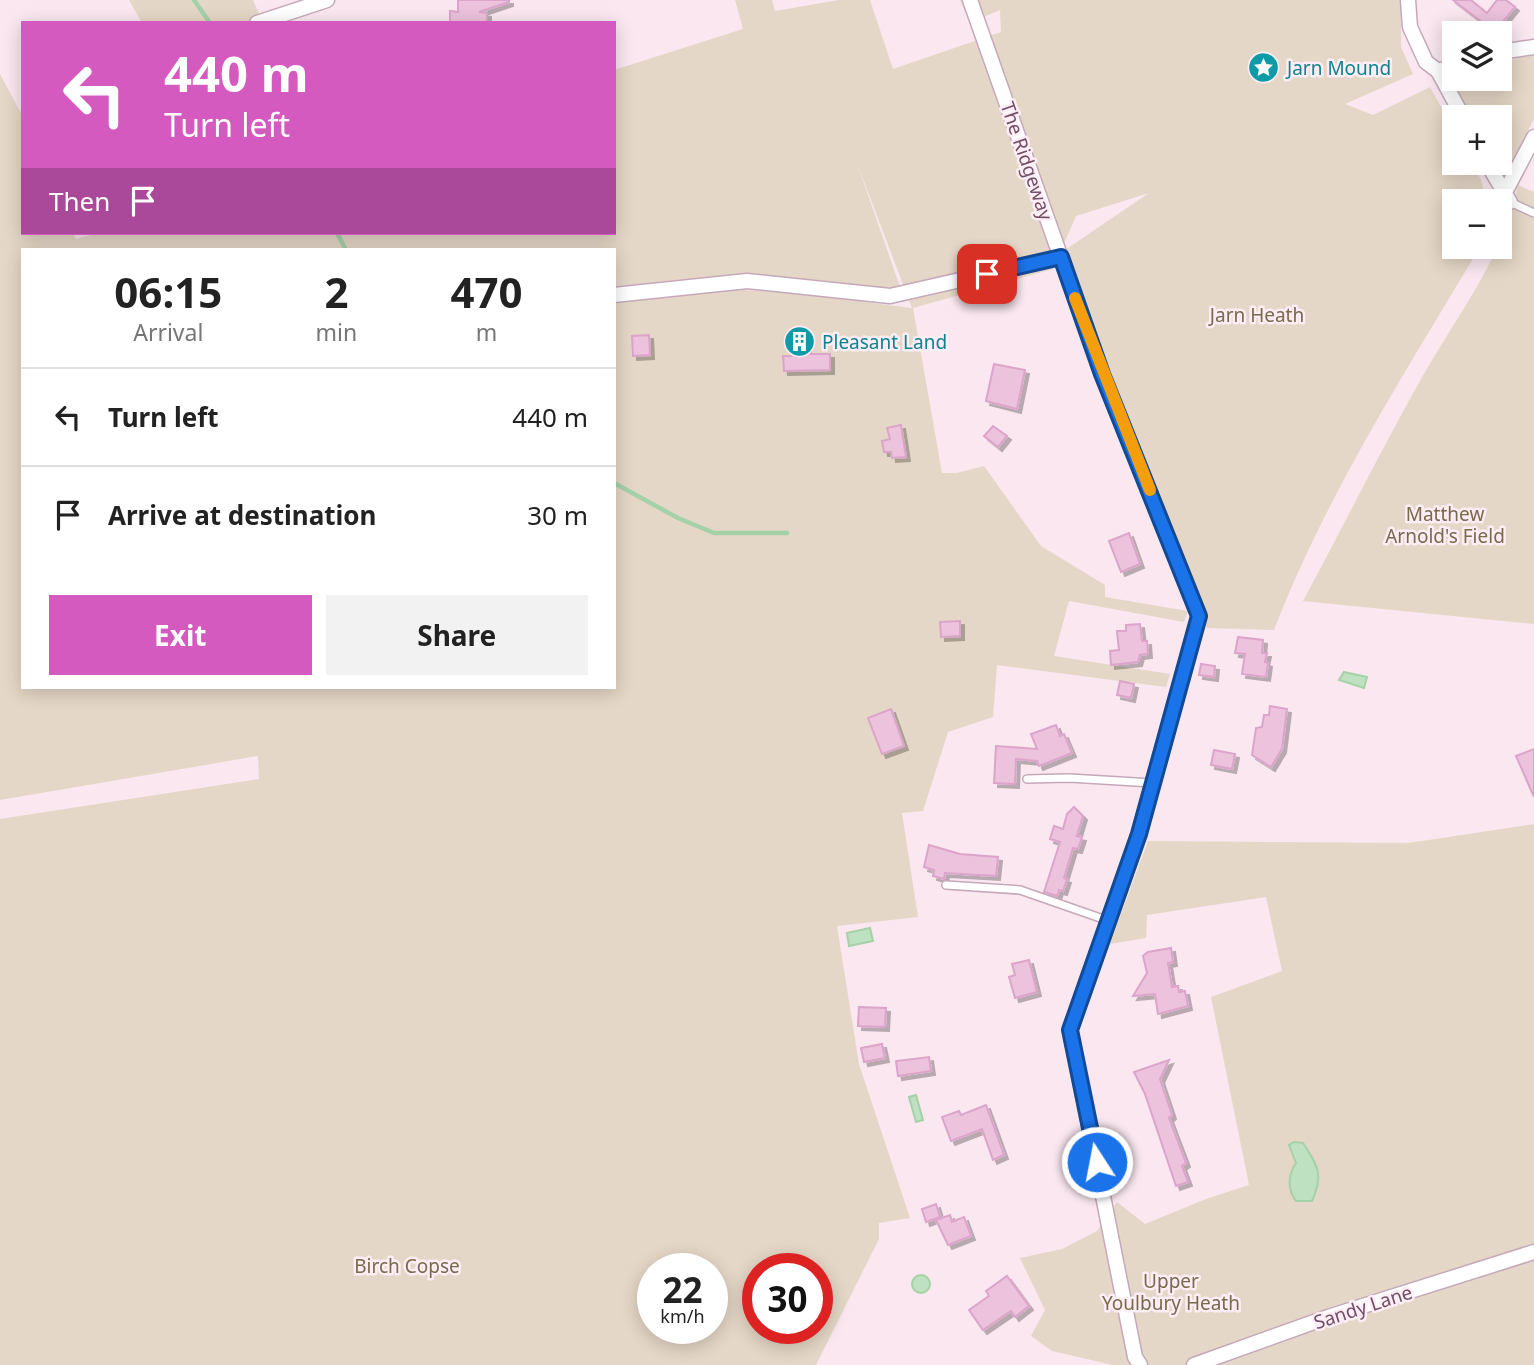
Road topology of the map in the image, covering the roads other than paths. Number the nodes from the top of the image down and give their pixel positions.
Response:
1 (327, 0) edge
2 (970, 0) edge
3 (1408, 0) edge
4 (263, 21) edge
5 (1534, 47) edge
6 (1512, 50) edge
7 (1442, 70) edge
8 (1438, 71) junction
9 (1456, 105) edge
10 (1534, 137) edge
11 (1511, 189) edge
12 (1512, 201) edge
13 (1534, 213) edge
14 (1061, 257) junction
15 (616, 295) edge
16 (1027, 779) dead end
17 (1154, 783) junction
18 (946, 885) dead end
19 (1110, 921) junction
20 (1534, 1252) edge
21 (1140, 1365) edge
22 (1194, 1365) edge

1 - 4 street
2 - 14 street, The Ridgeway
3 - 8 street
5 - 6 street
7 - 8 street
8 - 9 street
10 - 11 street
12 - 13 lane
14 - 15 street
14 - 17 street, The Ridgeway
16 - 17 lane
17 - 19 street, The Ridgeway
18 - 19 lane
19 - 21 street, The Ridgeway
20 - 22 street, Sandy Lane

